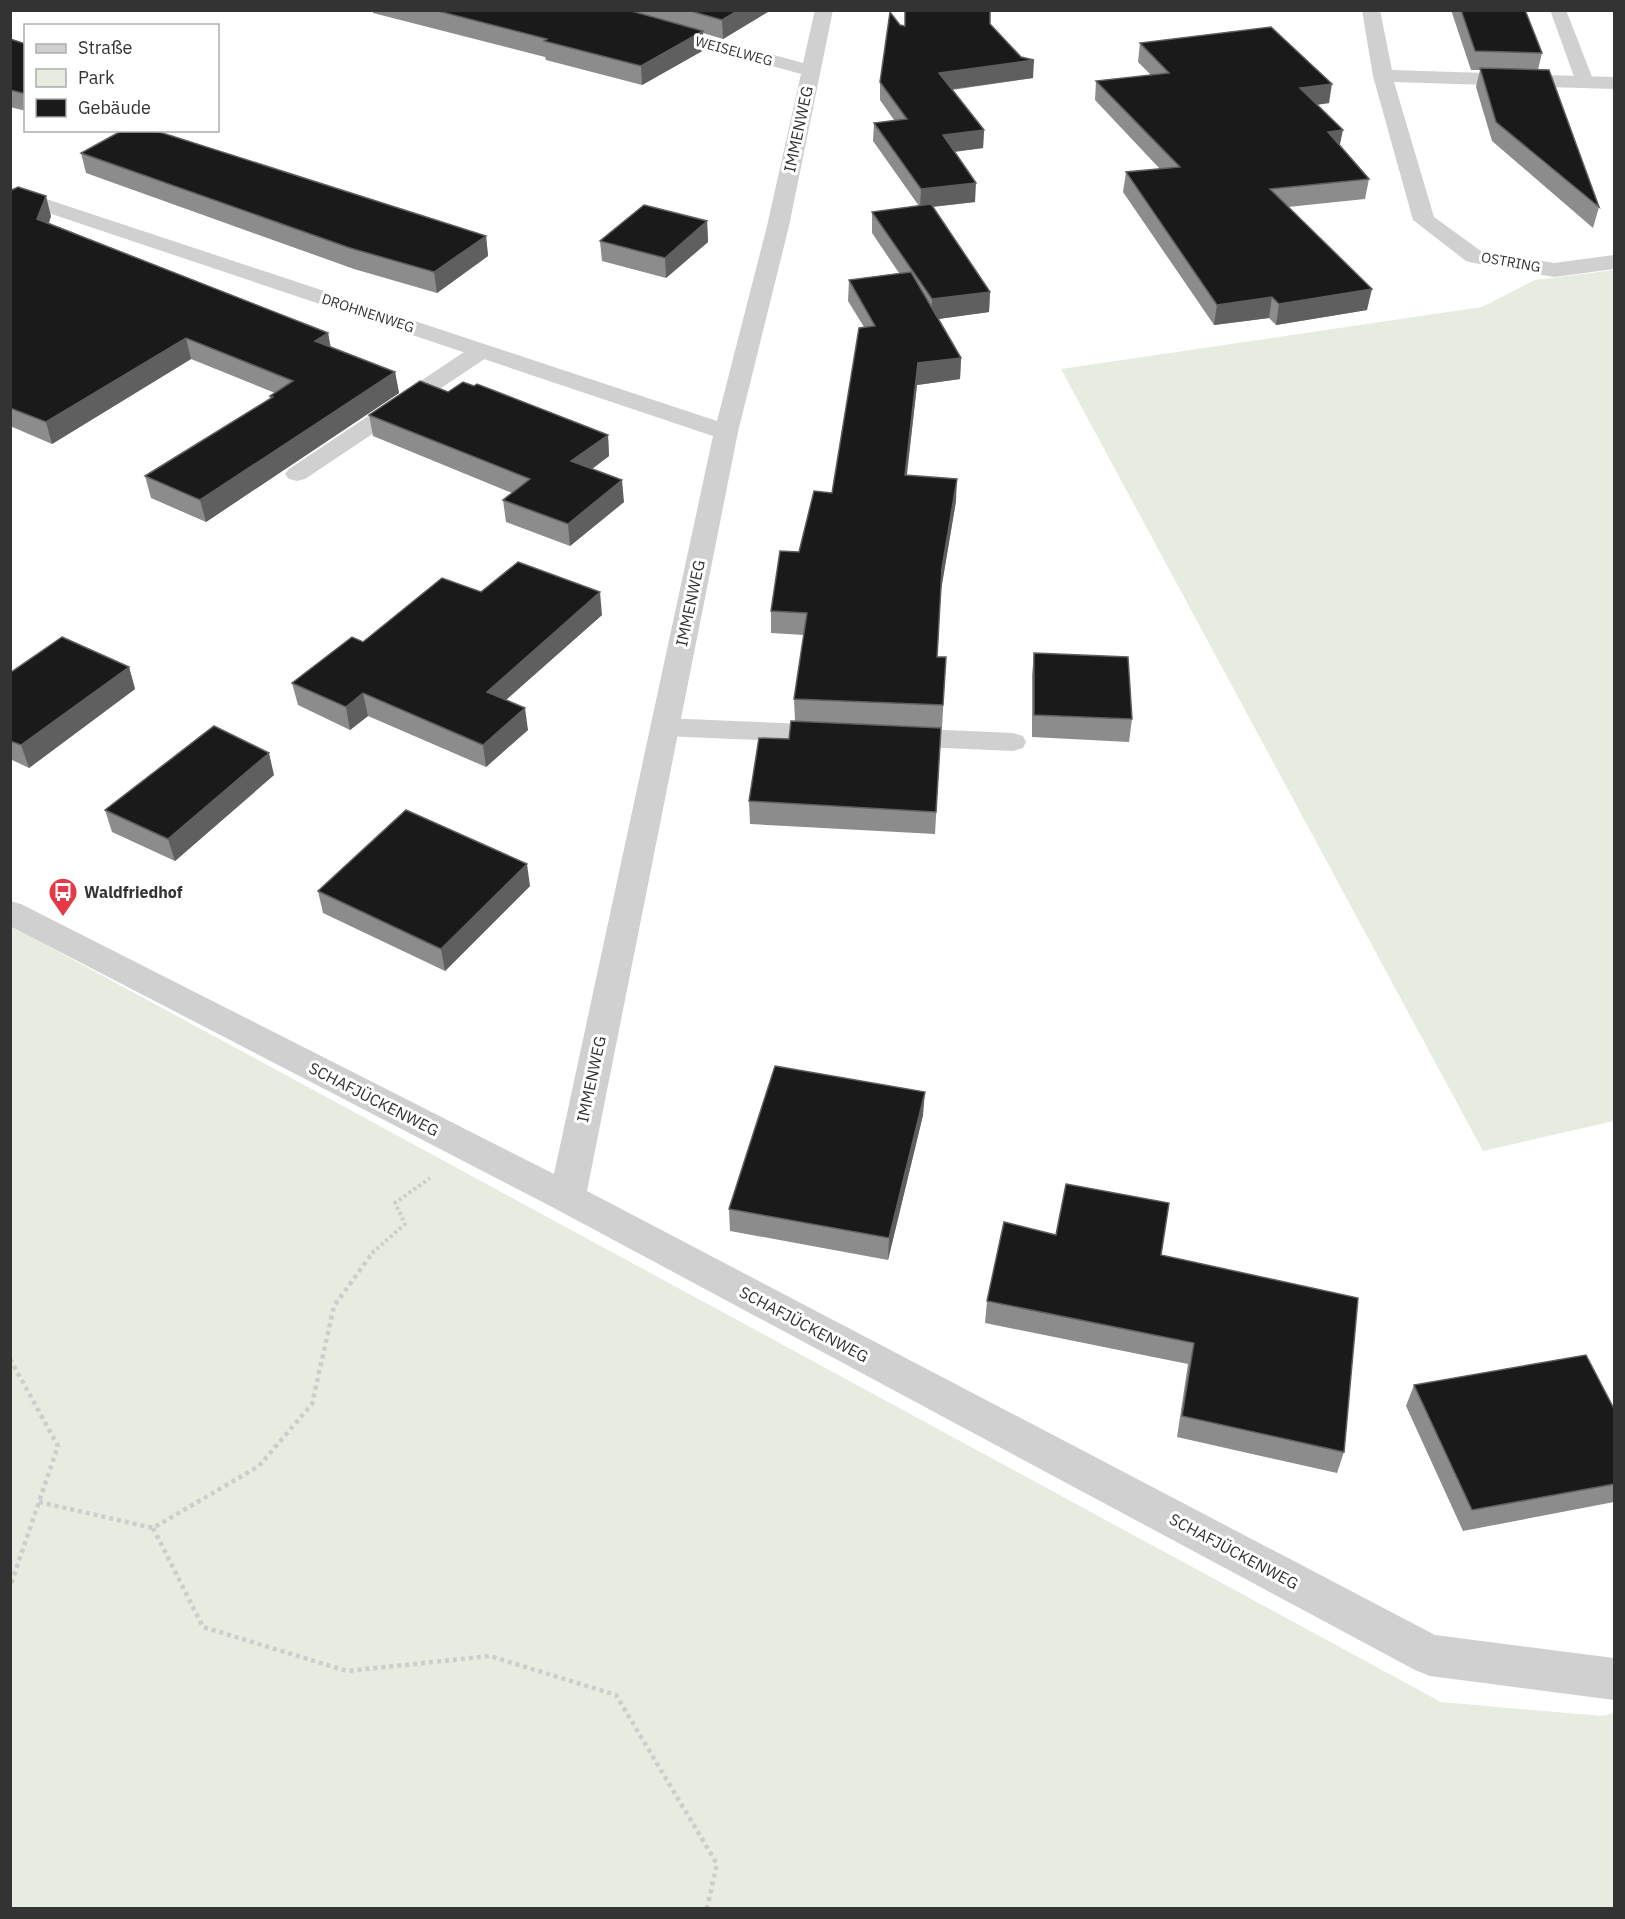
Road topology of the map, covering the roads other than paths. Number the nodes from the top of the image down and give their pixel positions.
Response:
1 (589, 10) edge
2 (824, 10) edge
3 (1371, 10) edge
4 (1558, 10) edge
5 (810, 71) junction
6 (1383, 76) junction
7 (1585, 82) junction
8 (1614, 83) edge
9 (10, 193) edge
10 (1614, 262) edge
11 (481, 351) junction
12 (726, 432) junction
13 (297, 474) dead end
14 (663, 727) junction
15 (1013, 742) dead end
16 (10, 912) edge
17 (567, 1198) junction
18 (1614, 1679) edge

1 - 5 street, WEISELWEG
2 - 5 street, IMMENWEG
3 - 6 street, OSTRING
4 - 7 lane
5 - 12 street, IMMENWEG
6 - 7 street
6 - 10 street, OSTRING
7 - 8 street
9 - 11 street, DROHNENWEG
11 - 12 street, DROHNENWEG
11 - 13 lane
12 - 14 street, IMMENWEG
14 - 15 lane
14 - 17 street, IMMENWEG
16 - 17 street, SCHAFJÜCKENWEG
17 - 18 street, SCHAFJÜCKENWEG

